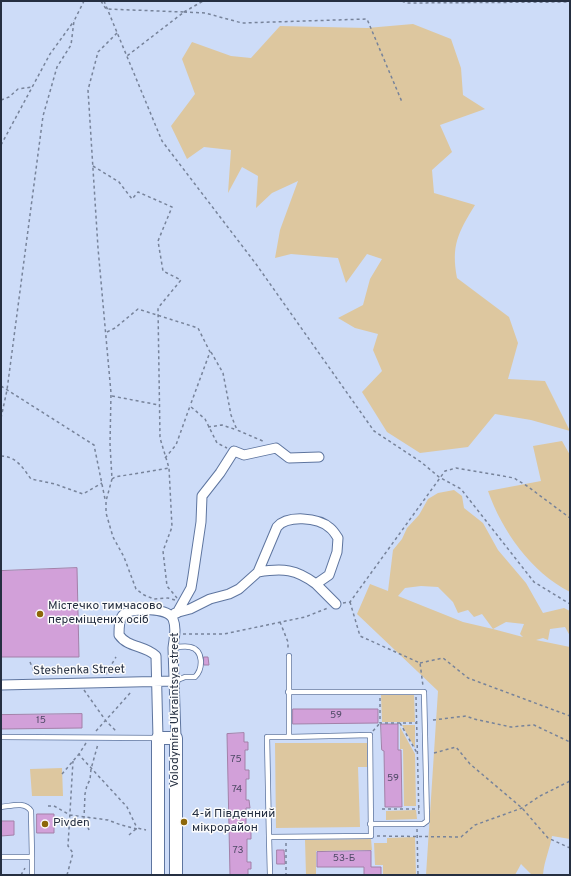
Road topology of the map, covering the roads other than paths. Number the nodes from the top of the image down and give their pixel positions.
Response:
1 (318, 457) dead end
2 (258, 572) junction
3 (316, 584) junction
4 (336, 604) dead end
5 (177, 610) junction
6 (174, 648) junction
7 (289, 656) road end
8 (175, 681) junction
9 (157, 682) junction
10 (1, 685) edge
11 (288, 692) junction
12 (1, 737) edge
13 (288, 737) junction
14 (158, 738) junction
15 (176, 738) junction
16 (1, 807) edge
17 (370, 824) junction
18 (269, 837) junction
19 (1, 857) edge
20 (32, 857) junction
21 (32, 875) edge
22 (158, 875) edge
23 (176, 875) edge
24 (270, 875) edge

1 - 5 street
2 - 3 street
2 - 3 street
2 - 5 street
3 - 4 street
5 - 6 street, Volodymira Ukraintsya street
5 - 9 street, Volodymira Ukraintsya street
6 - 8 street, Volodymira Ukraintsya street
6 - 8 lane
7 - 11 lane
8 - 9 street, Steshenka Street
8 - 15 street, Volodymira Ukraintsya street
9 - 10 street, Steshenka Street
9 - 14 street, Volodymira Ukraintsya street
11 - 13 lane
11 - 17 lane
12 - 14 lane
13 - 17 lane
13 - 18 lane
14 - 15 street
14 - 22 street, Volodymira Ukraintsya street
15 - 23 street, Volodymira Ukraintsya street
16 - 20 lane
17 - 18 lane
18 - 24 lane
19 - 20 lane
20 - 21 lane

